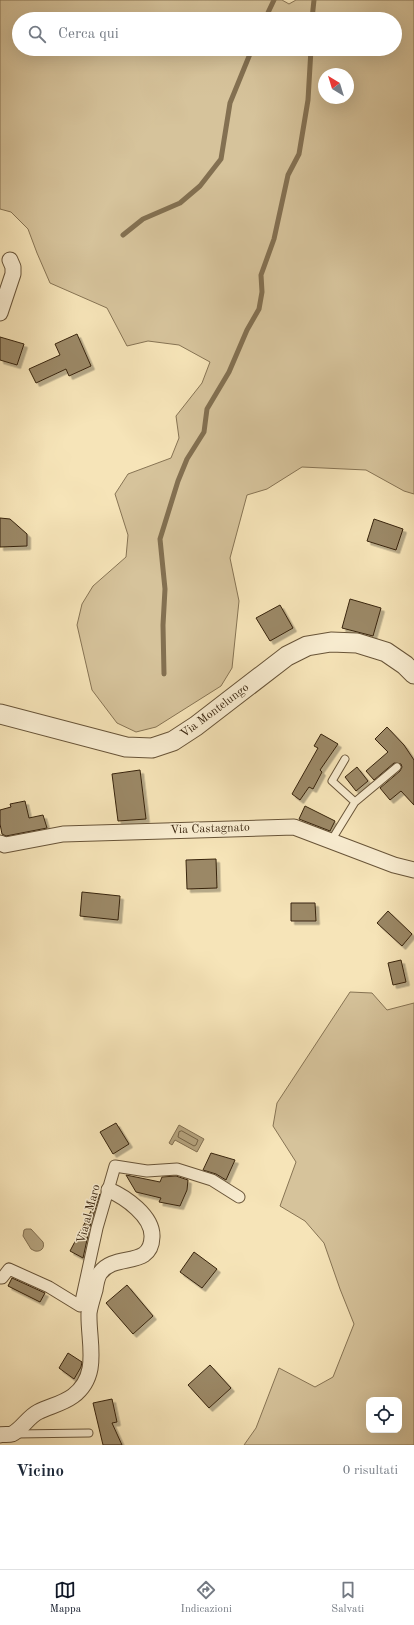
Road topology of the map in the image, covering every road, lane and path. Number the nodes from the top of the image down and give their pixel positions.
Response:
1 (10, 260) dead end
2 (0, 314) edge
3 (414, 674) edge
4 (0, 714) edge
5 (345, 759) dead end
6 (397, 767) dead end
7 (355, 802) junction
8 (331, 841) junction
9 (0, 842) edge
10 (414, 870) edge
11 (109, 1190) junction
12 (239, 1197) dead end
13 (0, 1278) edge
14 (90, 1433) dead end
15 (6, 1434) edge

1 - 2 street
3 - 4 street, Via Montelungo
5 - 7 lane
6 - 7 lane
7 - 8 lane
8 - 9 street, Via Castagnato
8 - 10 street, Via Castagnato
11 - 12 street, Via al Maro
11 - 13 street, Via al Maro
11 - 15 street
14 - 15 lane

